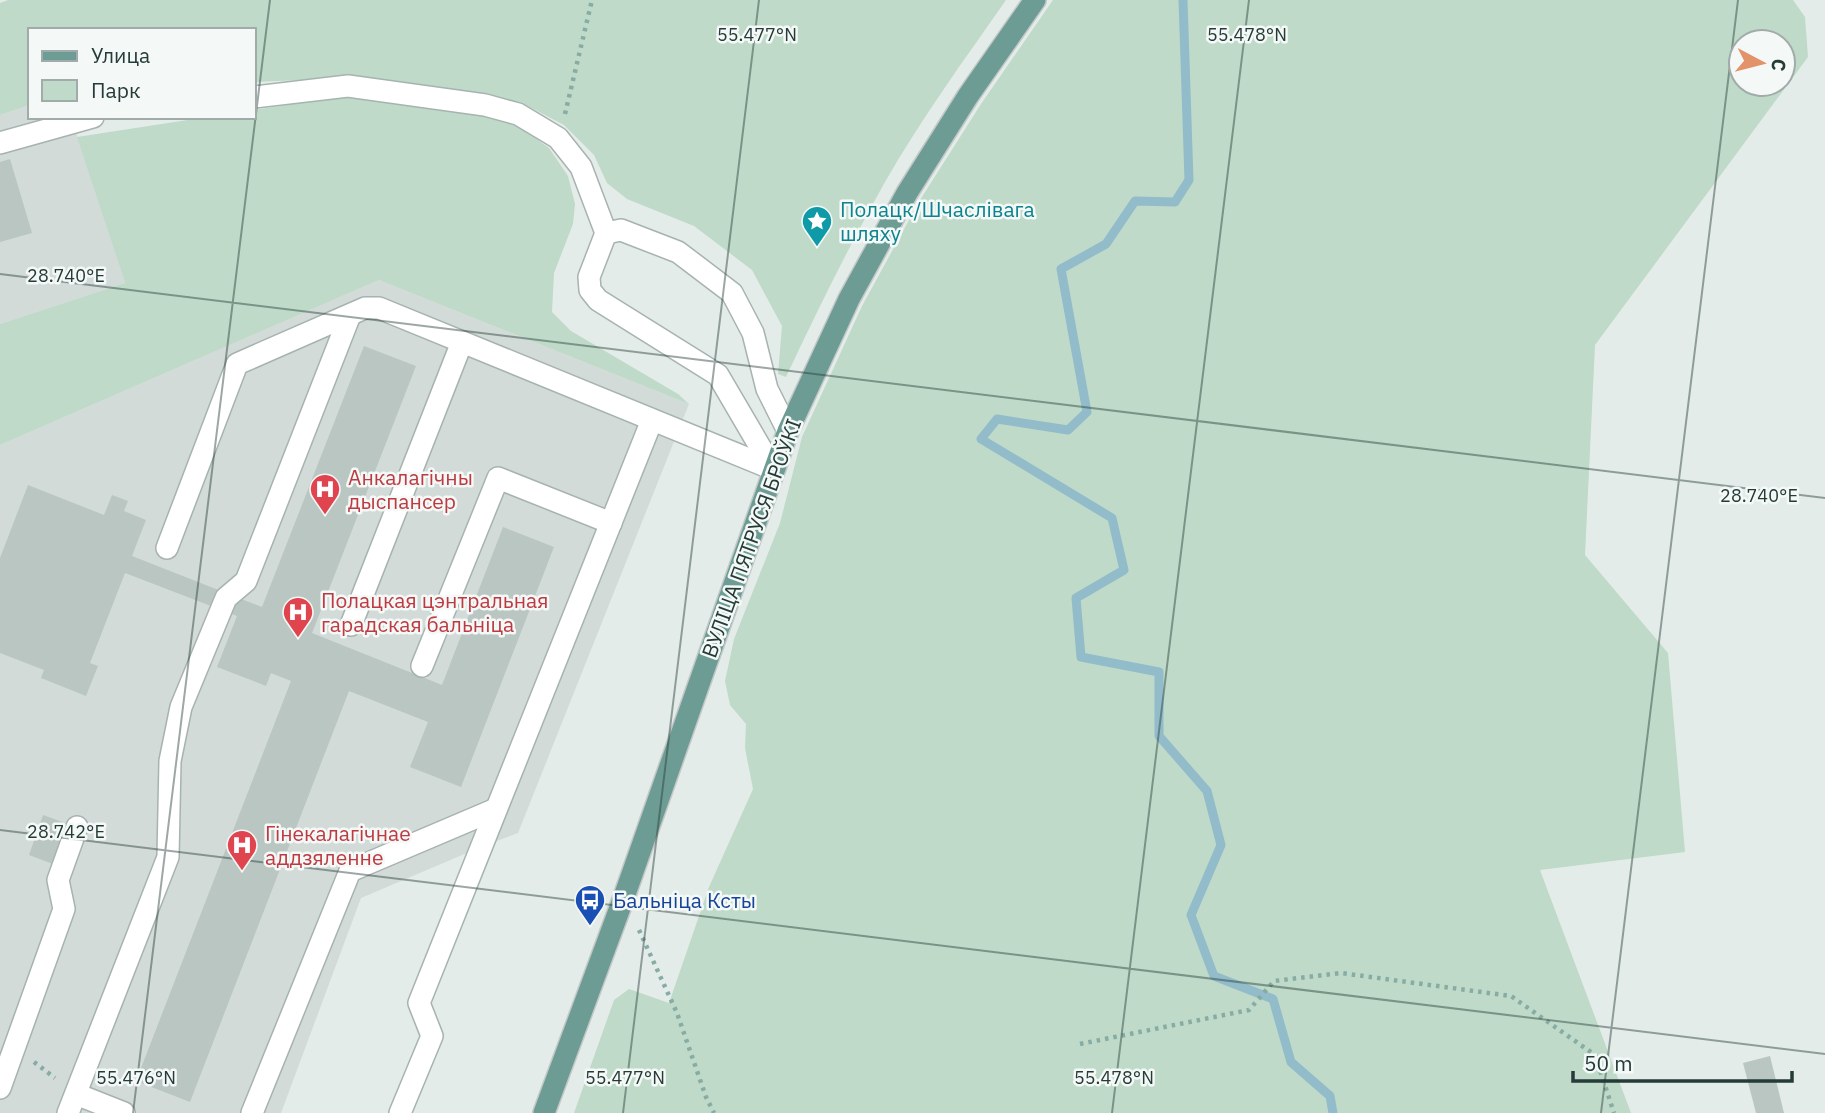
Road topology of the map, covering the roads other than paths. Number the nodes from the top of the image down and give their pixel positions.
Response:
1 (1035, 0) edge
2 (256, 97) edge
3 (86, 119) edge
4 (0, 143) edge
5 (606, 233) junction
6 (350, 315) junction
7 (462, 342) junction
8 (652, 420) junction
9 (788, 431) junction
10 (773, 469) junction
11 (611, 523) junction
12 (167, 548) dead end
13 (351, 625) dead end
14 (422, 666) dead end
15 (496, 809) junction
16 (76, 827) dead end
17 (0, 1088) edge
18 (72, 1104) edge
19 (124, 1113) edge
20 (252, 1113) edge
21 (400, 1113) edge
22 (544, 1113) edge

1 - 9 main road, ВУЛІЦА ПЯТРУСЯ БРОЎКІ
2 - 5 lane
3 - 4 lane
5 - 9 lane
5 - 10 lane
6 - 7 lane
6 - 12 lane
6 - 18 lane
7 - 8 lane
7 - 13 lane
8 - 10 lane
8 - 11 lane
9 - 10 main road, ВУЛІЦА ПЯТРУСЯ БРОЎКІ
10 - 22 main road, ВУЛІЦА ПЯТРУСЯ БРОЎКІ
11 - 14 lane
11 - 15 lane
15 - 20 lane
15 - 21 lane
16 - 17 lane
18 - 19 lane

